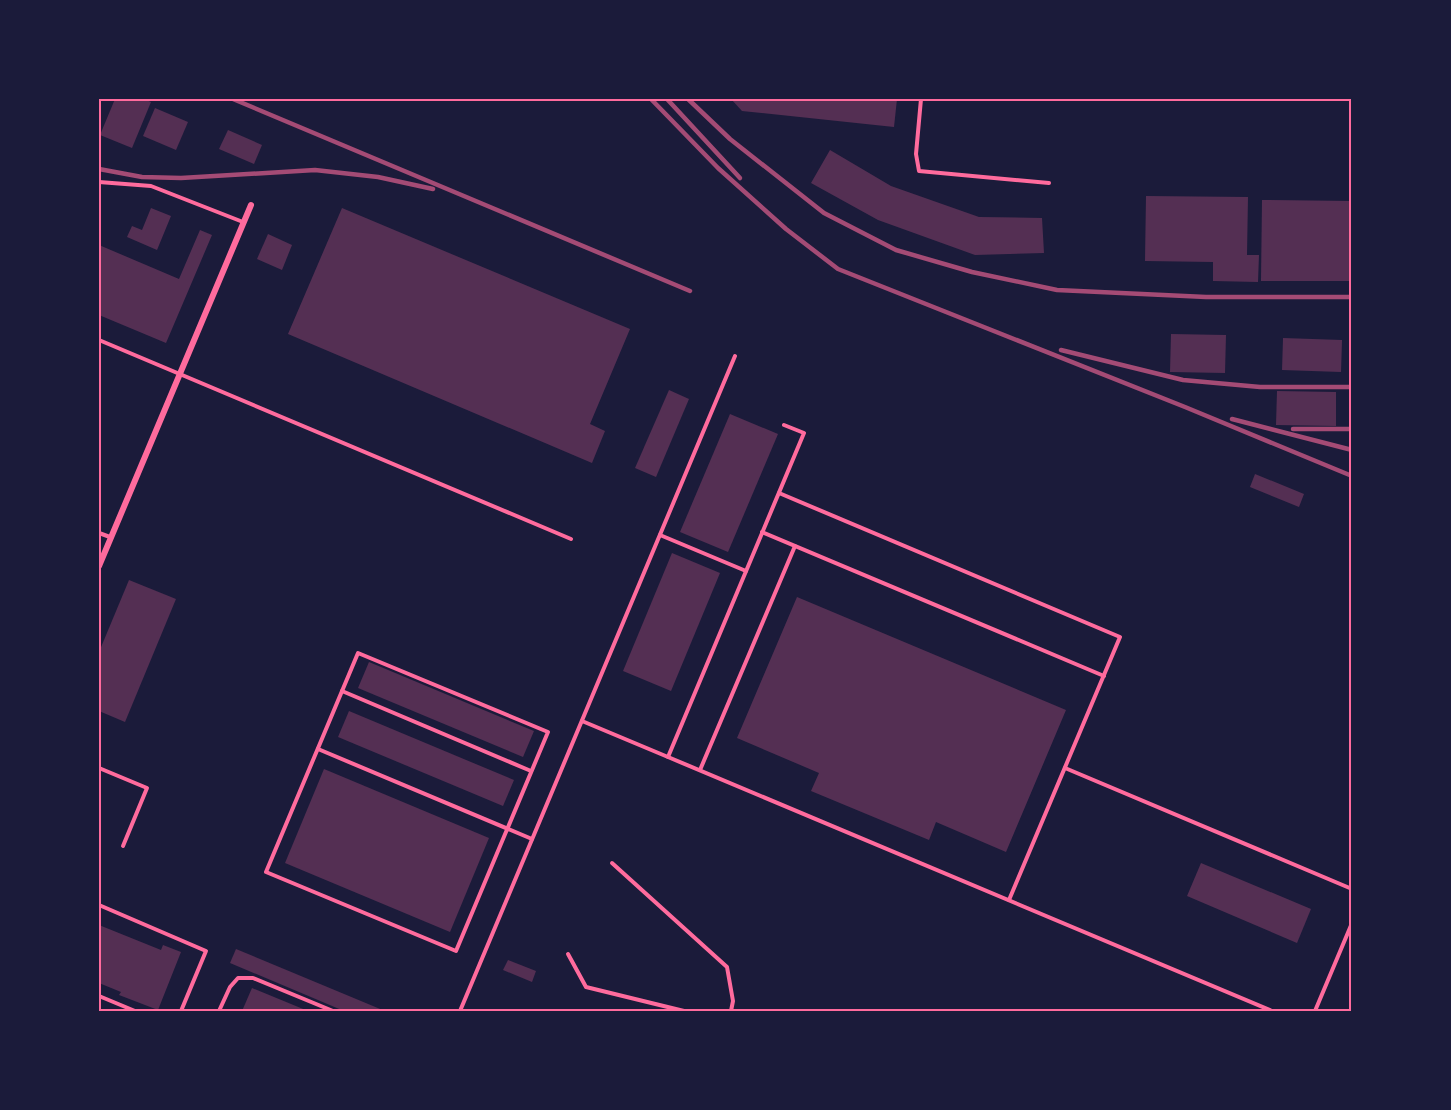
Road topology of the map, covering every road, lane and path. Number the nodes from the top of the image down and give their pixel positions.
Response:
1 (921, 99) edge
2 (99, 182) edge
3 (1049, 183) dead end
4 (251, 205) dead end
5 (243, 222) junction
6 (99, 340) edge
7 (735, 356) dead end
8 (180, 375) junction
9 (784, 425) dead end
10 (778, 493) junction
11 (762, 532) junction
12 (99, 533) edge
13 (660, 535) junction
14 (111, 538) junction
15 (572, 539) dead end
16 (795, 546) junction
17 (99, 566) edge
18 (746, 571) junction
19 (1104, 676) junction
20 (342, 691) junction
21 (582, 721) junction
22 (318, 749) junction
23 (668, 757) junction
24 (99, 768) edge
25 (1065, 768) junction
26 (700, 770) junction
27 (531, 771) junction
28 (507, 829) junction
29 (532, 839) junction
30 (123, 846) dead end
31 (612, 863) dead end
32 (1352, 889) edge
33 (1009, 900) junction
34 (99, 905) edge
35 (1352, 923) edge
36 (568, 954) dead end
37 (99, 996) edge
38 (135, 1011) edge
39 (181, 1011) edge
40 (219, 1011) edge
41 (333, 1011) edge
42 (460, 1011) edge
43 (684, 1011) edge
44 (730, 1011) edge
45 (1272, 1011) edge
46 (1315, 1011) edge

1 - 3 lane
2 - 5 lane
4 - 5 street
5 - 8 street
6 - 8 lane
7 - 13 lane
8 - 14 street
8 - 15 lane
9 - 10 lane
10 - 11 lane
10 - 19 lane
11 - 16 lane
11 - 18 lane
12 - 14 lane
13 - 18 lane
13 - 21 lane
14 - 17 street
16 - 19 lane
16 - 26 lane
18 - 23 lane
19 - 25 lane
20 - 22 lane
20 - 27 lane
20 - 27 lane
21 - 23 lane
21 - 29 lane
22 - 28 lane
22 - 28 lane
23 - 26 lane
24 - 30 lane
25 - 32 lane
25 - 33 lane
26 - 33 lane
27 - 28 lane
28 - 29 lane
29 - 42 lane
31 - 44 lane
33 - 45 lane
34 - 39 lane
35 - 46 lane
36 - 43 lane
37 - 38 lane
40 - 41 lane

